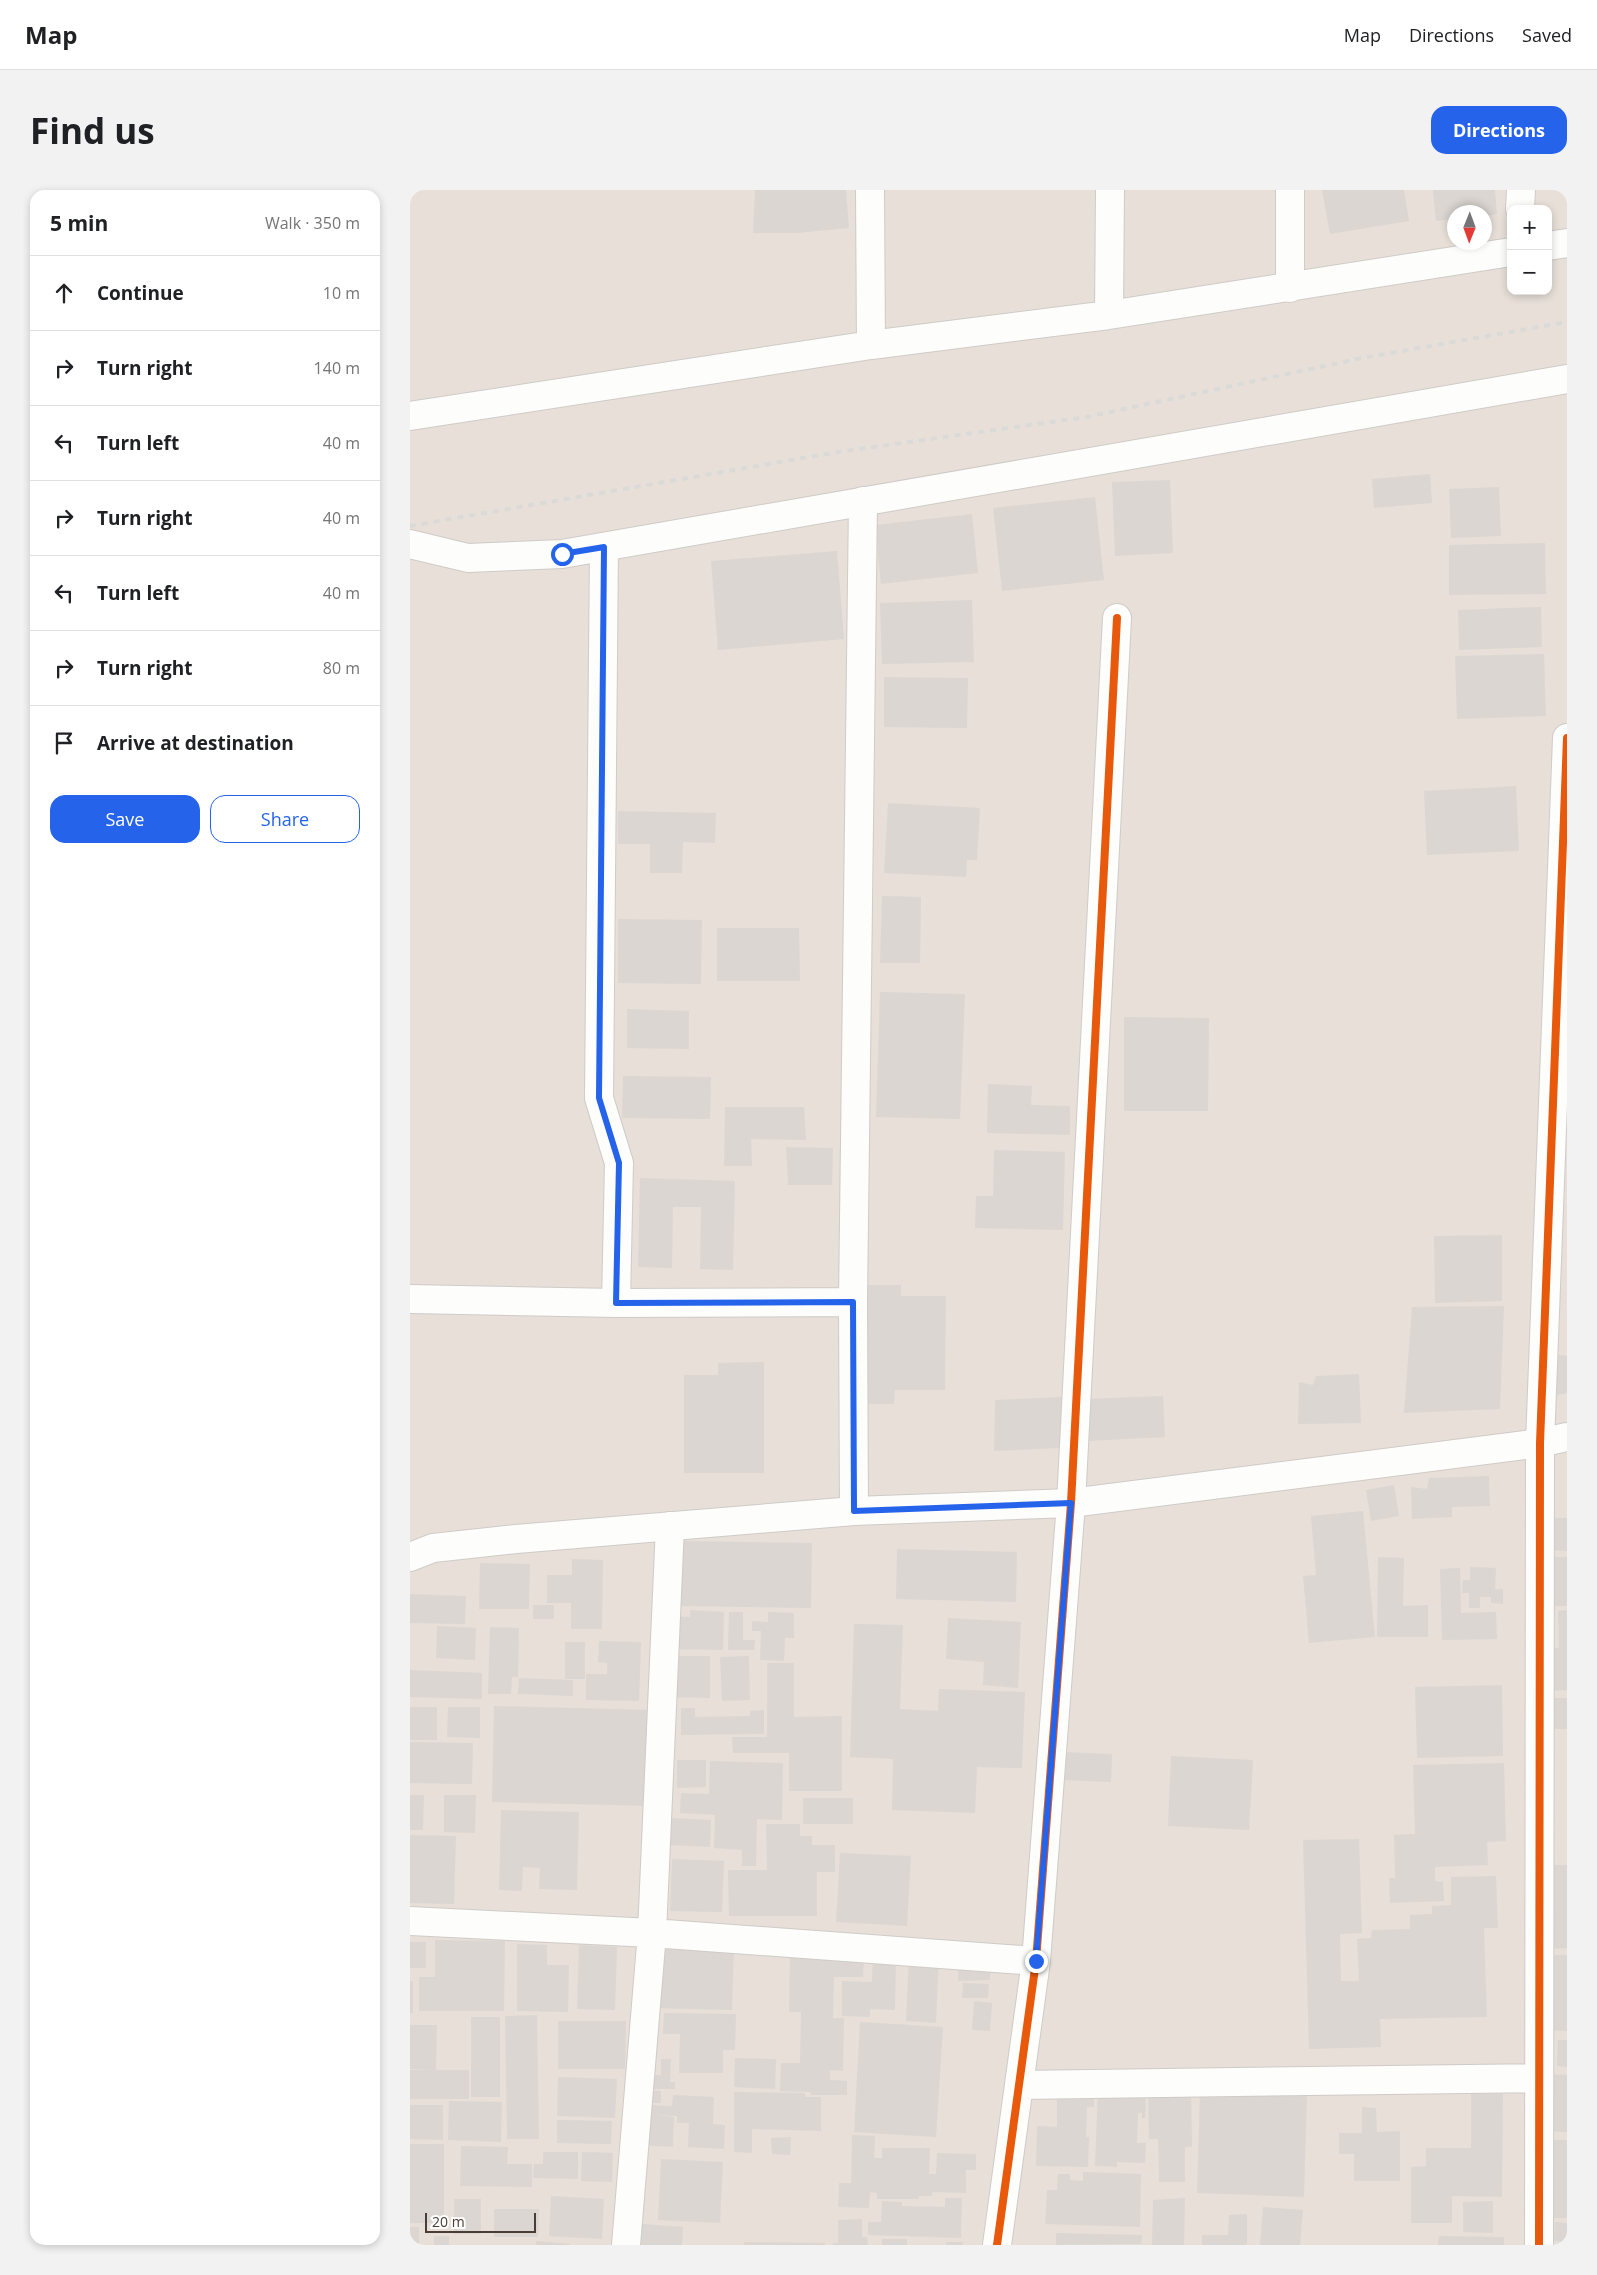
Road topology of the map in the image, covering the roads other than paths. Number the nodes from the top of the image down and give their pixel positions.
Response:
1 (870, 190) edge
2 (1110, 190) edge
3 (1290, 190) edge
4 (1521, 190) edge
5 (1520, 205) edge
6 (1567, 243) edge
7 (1552, 245) edge
8 (1507, 253) edge
9 (1290, 288) junction
10 (1109, 315) junction
11 (871, 345) junction
12 (1567, 379) edge
13 (410, 416) edge
14 (863, 501) junction
15 (410, 544) edge
16 (604, 547) junction
17 (1117, 618) dead end
18 (1567, 738) edge
19 (410, 1299) edge
20 (853, 1302) junction
21 (616, 1303) junction
22 (1567, 1437) edge
23 (1540, 1443) junction
24 (1071, 1503) junction
25 (854, 1511) junction
26 (670, 1526) junction
27 (410, 1557) edge
28 (410, 1921) edge
29 (652, 1933) junction
30 (1036, 1961) junction
31 (1539, 2078) junction
32 (1019, 2085) junction
33 (626, 2245) edge
34 (997, 2245) edge
35 (1539, 2245) edge

1 - 11 street
2 - 10 street
3 - 9 street
4 - 5 street
6 - 7 street
8 - 9 street
9 - 10 street
10 - 11 street
11 - 13 street
12 - 14 street
14 - 16 street
14 - 20 street
15 - 16 street
16 - 21 street
17 - 24 street
18 - 23 street
19 - 21 street
20 - 21 street
20 - 25 street
22 - 23 street
23 - 24 street
23 - 31 street
24 - 25 street
24 - 30 street
25 - 26 street
26 - 27 street
26 - 29 street
28 - 29 street
29 - 30 street
29 - 33 street
30 - 32 street
31 - 32 street
31 - 35 street
32 - 34 street

